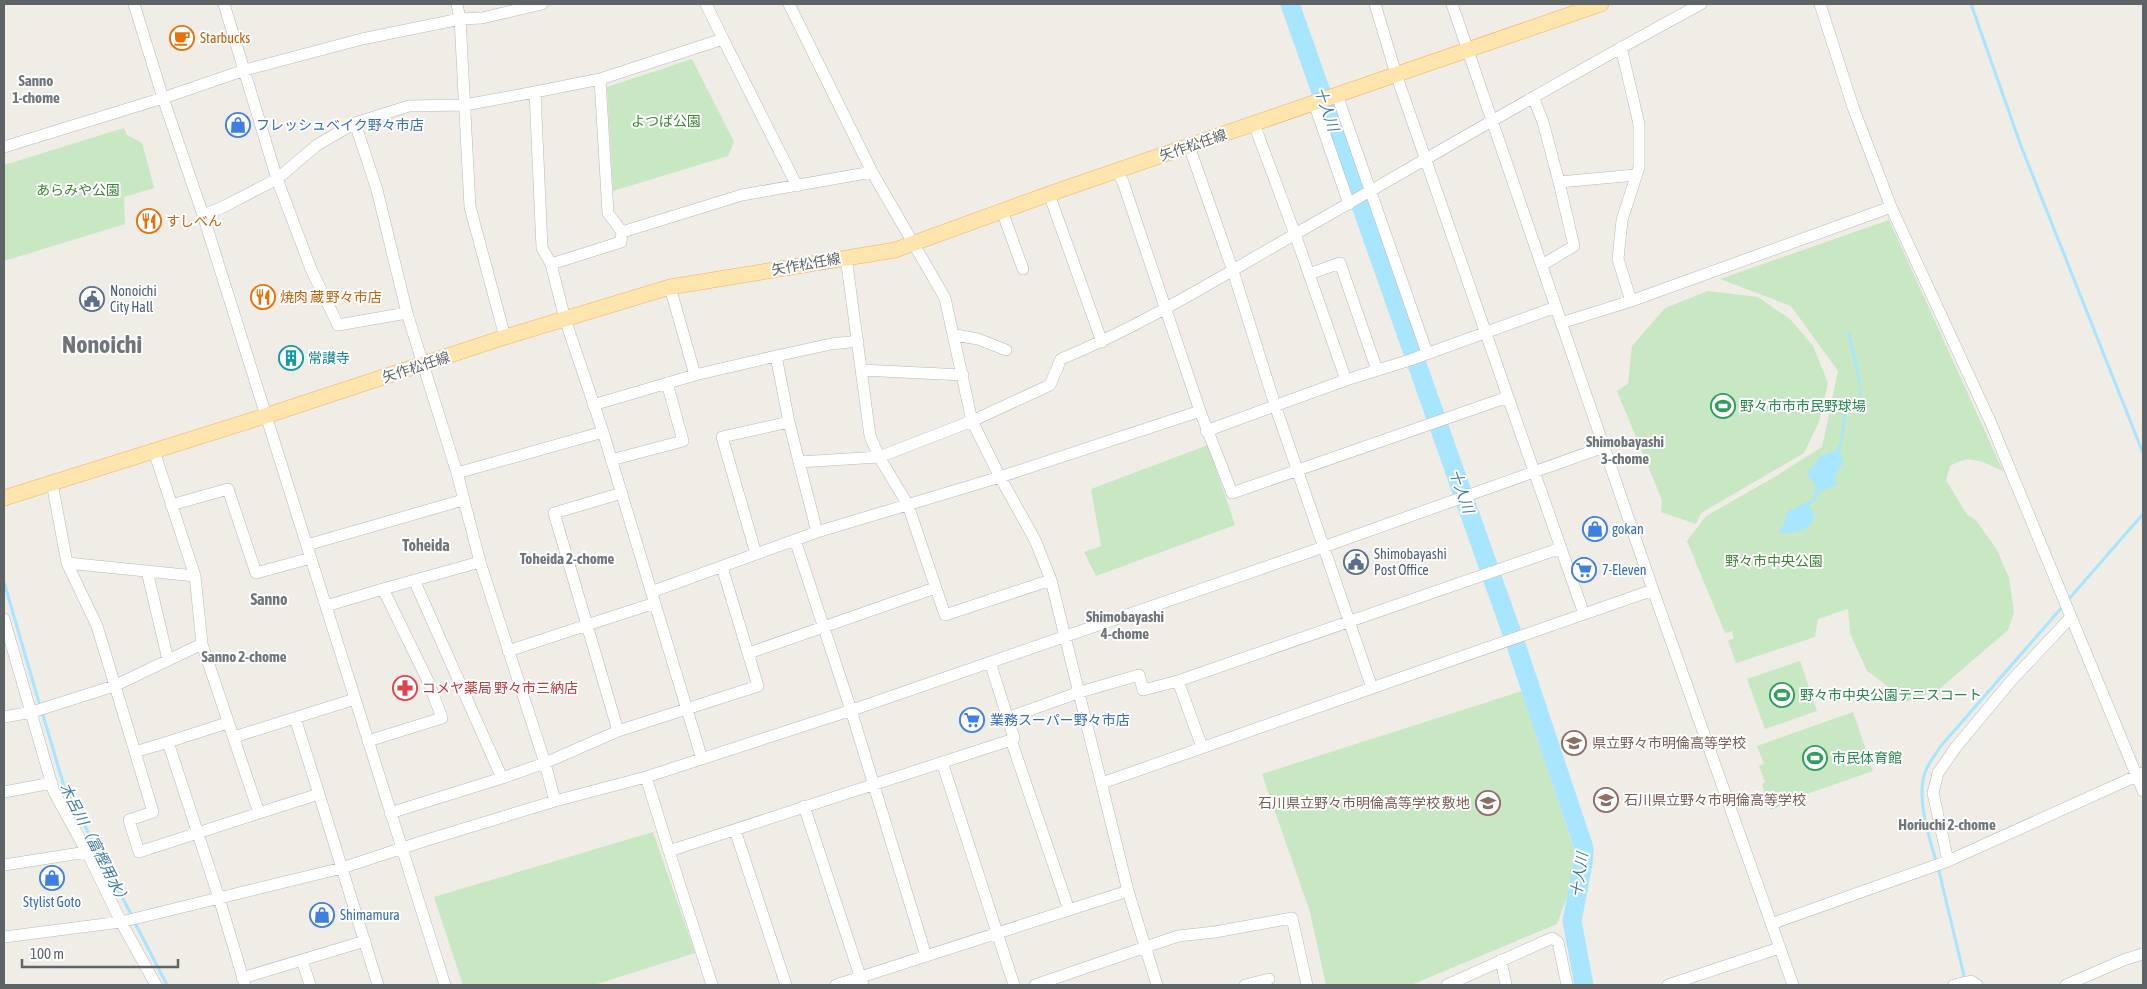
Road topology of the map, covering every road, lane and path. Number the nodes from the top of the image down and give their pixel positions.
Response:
1 (134, 4) edge
2 (224, 4) edge
3 (457, 4) edge
4 (542, 4) edge
5 (706, 4) edge
6 (789, 4) edge
7 (1375, 4) edge
8 (1452, 4) edge
9 (1601, 4) edge
10 (1701, 4) edge
11 (1820, 4) edge
12 (460, 19) junction
13 (723, 39) junction
14 (1621, 47) junction
15 (1468, 51) junction
16 (245, 70) junction
17 (1396, 74) junction
18 (600, 79) junction
19 (535, 92) junction
20 (1533, 97) junction
21 (163, 98) junction
22 (1325, 99) junction
23 (465, 105) junction
24 (1493, 120) junction
25 (355, 123) junction
26 (1254, 124) junction
27 (1189, 146) junction
28 (4, 147) edge
29 (1426, 158) junction
30 (1117, 171) junction
31 (872, 172) junction
32 (1636, 175) junction
33 (278, 179) junction
34 (1559, 182) junction
35 (797, 186) junction
36 (1367, 193) junction
37 (1049, 194) junction
38 (1351, 202) junction
39 (1892, 207) junction
40 (1002, 211) junction
41 (203, 215) junction
42 (622, 232) junction
43 (1295, 234) junction
44 (912, 243) junction
45 (846, 257) junction
46 (551, 264) junction
47 (1542, 265) junction
48 (1023, 269) dead end
49 (1233, 271) junction
50 (1309, 274) junction
51 (670, 287) junction
52 (1631, 301) junction
53 (1556, 307) junction
54 (1167, 308) junction
55 (406, 313) junction
56 (566, 320) junction
57 (1561, 324) junction
58 (1486, 331) junction
59 (955, 336) junction
60 (505, 337) junction
61 (858, 341) junction
62 (1102, 342) junction
63 (1006, 350) dead end
64 (776, 356) junction
65 (1419, 356) junction
66 (423, 365) junction
67 (861, 370) junction
68 (1377, 370) junction
69 (695, 376) junction
70 (963, 376) junction
71 (1346, 380) junction
72 (667, 384) junction
73 (1508, 397) junction
74 (593, 404) junction
75 (1275, 405) junction
76 (1200, 411) junction
77 (265, 416) junction
78 (972, 421) junction
79 (789, 422) junction
80 (1206, 431) junction
81 (603, 432) junction
82 (1604, 447) junction
83 (154, 451) junction
84 (880, 457) junction
85 (611, 460) junction
86 (799, 462) junction
87 (1297, 471) junction
88 (1533, 472) junction
89 (457, 473) junction
90 (1000, 477) junction
91 (52, 483) junction
92 (622, 493) junction
93 (4, 498) edge
94 (463, 500) junction
95 (171, 505) junction
96 (908, 505) junction
97 (817, 532) junction
98 (795, 540) junction
99 (307, 545) junction
100 (1324, 546) junction
101 (1561, 548) junction
102 (756, 554) junction
103 (311, 558) junction
104 (480, 562) junction
105 (67, 563) junction
106 (722, 566) junction
107 (146, 571) junction
108 (195, 576) junction
109 (414, 580) junction
110 (1051, 580) junction
111 (935, 588) junction
112 (383, 589) junction
113 (1653, 590) junction
114 (651, 592) junction
115 (655, 604) junction
116 (326, 606) junction
117 (2069, 612) junction
118 (1584, 614) junction
119 (4, 619) edge
120 (1350, 621) junction
121 (587, 625) junction
122 (823, 627) junction
123 (1066, 636) junction
124 (202, 644) junction
125 (508, 651) junction
126 (749, 653) junction
127 (168, 660) junction
128 (990, 662) junction
129 (1178, 681) junction
130 (114, 686) junction
131 (1372, 688) junction
132 (1080, 692) junction
133 (355, 699) junction
134 (38, 710) junction
135 (687, 710) junction
136 (851, 710) junction
137 (4, 717) edge
138 (295, 718) junction
139 (1007, 718) junction
140 (227, 722) junction
141 (618, 731) junction
142 (234, 737) junction
143 (1011, 740) junction
144 (368, 741) junction
145 (168, 742) junction
146 (1202, 747) junction
147 (135, 752) junction
148 (702, 759) junction
149 (942, 762) junction
150 (545, 764) junction
151 (2140, 774) edge
152 (646, 777) junction
153 (502, 778) junction
154 (874, 783) junction
155 (1102, 783) junction
156 (52, 784) junction
157 (2143, 791) edge
158 (4, 792) edge
159 (319, 794) junction
160 (555, 801) junction
161 (804, 806) junction
162 (259, 813) junction
163 (390, 813) junction
164 (735, 830) junction
165 (197, 834) junction
166 (402, 848) junction
167 (668, 851) junction
168 (87, 852) junction
169 (1942, 863) junction
170 (4, 865) edge
171 (342, 868) junction
172 (1128, 891) junction
173 (219, 898) junction
174 (1069, 910) junction
175 (131, 920) junction
176 (1771, 924) junction
177 (997, 933) junction
178 (4, 937) edge
179 (365, 941) junction
180 (1145, 947) junction
181 (1780, 948) junction
182 (2143, 954) edge
183 (926, 956) junction
184 (302, 960) junction
185 (1501, 960) junction
186 (1269, 979) dead end
187 (1703, 980) edge
188 (244, 981) edge
189 (862, 981) edge
190 (156, 985) edge
191 (310, 985) edge
192 (378, 985) edge
193 (445, 985) edge
194 (712, 985) edge
195 (786, 985) edge
196 (836, 985) edge
197 (1014, 985) edge
198 (1035, 985) edge
199 (1157, 985) edge
200 (1245, 985) edge
201 (1306, 985) edge
202 (1447, 985) edge
203 (1506, 985) edge
204 (1567, 985) edge
205 (1668, 985) edge
206 (1793, 985) edge
207 (2066, 985) edge

1 - 21 street
2 - 16 street
3 - 12 street
4 - 12 street
5 - 13 street
6 - 31 street
7 - 17 street
8 - 15 street
9 - 15 main road, 矢作松任線
10 - 14 street
11 - 39 street
12 - 16 street
12 - 23 street
13 - 18 street
13 - 35 street
14 - 20 street
14 - 32 street
15 - 17 main road, 矢作松任線
15 - 24 street
16 - 21 street
16 - 33 street
17 - 22 main road, 矢作松任線
17 - 29 street
18 - 19 street
18 - 42 street
19 - 23 street
19 - 46 street
20 - 24 street
20 - 34 street
21 - 28 street
21 - 41 street
22 - 26 main road, 矢作松任線
22 - 36 street
22 - 38 street
23 - 25 street
23 - 60 street
24 - 29 street
24 - 47 street
25 - 33 street
25 - 55 street
26 - 27 main road, 矢作松任線
26 - 43 street
27 - 30 main road, 矢作松任線
27 - 49 street
29 - 36 street
29 - 58 street
30 - 37 main road, 矢作松任線
30 - 54 street
31 - 35 street
31 - 44 street
32 - 34 street
32 - 52 street
33 - 41 street
33 - 55 street
34 - 47 street
35 - 42 street
36 - 38 street
36 - 65 street
37 - 40 main road, 矢作松任線
37 - 62 street
38 - 43 street
39 - 52 street
39 - 117 street
40 - 44 main road, 矢作松任線
40 - 48 street
41 - 77 street
42 - 46 street
43 - 49 street
43 - 50 street
44 - 45 main road, 矢作松任線
44 - 59 street
45 - 51 main road, 矢作松任線
45 - 61 street
46 - 56 street
47 - 53 street
49 - 54 street
49 - 75 street
50 - 68 street
50 - 71 street
51 - 56 main road, 矢作松任線
51 - 69 street
52 - 57 street
53 - 57 street
53 - 58 street
54 - 62 street
54 - 76 street
55 - 66 street
56 - 60 main road, 矢作松任線
56 - 74 street
57 - 82 street
58 - 65 street
58 - 73 street
59 - 63 street
59 - 70 street
60 - 66 main road, 矢作松任線
61 - 64 street
61 - 67 street
62 - 78 street
64 - 69 street
64 - 79 street
65 - 68 street
66 - 77 main road, 矢作松任線
66 - 89 street
67 - 70 street
67 - 84 street
68 - 71 street
69 - 72 street
70 - 78 street
71 - 75 street
72 - 74 street
72 - 85 street
73 - 87 street
73 - 88 street
74 - 81 street
75 - 80 street
75 - 87 street
76 - 80 street
76 - 90 street
77 - 83 main road, 矢作松任線
77 - 99 street
78 - 84 street
78 - 90 street
79 - 86 street
79 - 102 street
80 - 87 street
81 - 85 street
81 - 89 street
82 - 88 street
82 - 113 street
83 - 91 main road, 矢作松任線
83 - 95 street
84 - 86 street
84 - 96 street
85 - 92 street
86 - 97 street
87 - 100 street
88 - 100 street
88 - 101 street
89 - 94 street
90 - 96 street
90 - 110 street
91 - 93 main road, 矢作松任線
91 - 105 street
92 - 114 street
92 - 121 street
94 - 99 street
94 - 104 street
95 - 103 street
95 - 108 street
96 - 97 street
96 - 111 street
97 - 98 street
98 - 102 street
98 - 122 street
99 - 103 street
100 - 120 street
100 - 123 street
101 - 118 street
101 - 120 street
102 - 106 street
103 - 116 street
104 - 109 street
104 - 125 street
105 - 107 street
105 - 130 street
106 - 114 street
106 - 126 street
107 - 108 street
107 - 127 street
108 - 124 street
109 - 112 street
109 - 153 street
110 - 111 street
110 - 123 street
111 - 122 street
112 - 116 street
112 - 144 street
113 - 118 street
113 - 176 street
114 - 115 street
115 - 121 street
115 - 135 street
116 - 133 street
117 - 151 street
117 - 169 street
118 - 131 street
119 - 134 street
120 - 129 street
120 - 131 street
121 - 125 street
121 - 141 street
122 - 126 street
122 - 136 street
123 - 128 street
123 - 132 street
124 - 127 street
124 - 140 street
125 - 150 street
126 - 135 street
127 - 130 street
128 - 136 street
128 - 139 street
129 - 132 street
129 - 146 street
130 - 134 street
130 - 147 street
131 - 146 street
132 - 139 street
132 - 155 street
133 - 138 street
133 - 144 street
134 - 137 street
134 - 156 street
135 - 141 street
135 - 148 street
136 - 148 street
136 - 154 street
138 - 142 street
138 - 159 street
139 - 143 street
140 - 142 street
140 - 145 street
141 - 150 street
142 - 162 street
143 - 149 street
143 - 174 street
144 - 163 street
145 - 147 street
145 - 165 street
146 - 155 street
147 - 165 street
148 - 152 street
149 - 154 street
149 - 177 street
150 - 153 street
150 - 160 street
151 - 157 street
151 - 169 street
152 - 160 street
152 - 167 street
153 - 163 street
154 - 161 street
154 - 183 street
155 - 172 street
156 - 158 street
156 - 168 street
159 - 162 street
159 - 171 street
160 - 166 street
161 - 164 street
161 - 189 street
162 - 165 street
163 - 166 street
164 - 167 street
164 - 195 street
165 - 173 street
166 - 171 street
166 - 193 street
167 - 194 street
168 - 170 street
168 - 175 street
169 - 176 street
171 - 173 street
171 - 179 street
172 - 174 street
172 - 180 street
173 - 175 street
173 - 188 street
174 - 177 street
175 - 178 street
175 - 190 street
176 - 181 street
177 - 183 street
177 - 197 street
179 - 184 street
179 - 192 street
180 - 198 street
180 - 199 street
180 - 201 street
181 - 187 street
181 - 206 street
182 - 207 street
183 - 189 street
184 - 188 street
184 - 191 street
185 - 202 street
185 - 203 street
185 - 204 street
186 - 200 street
187 - 205 street
189 - 196 street

